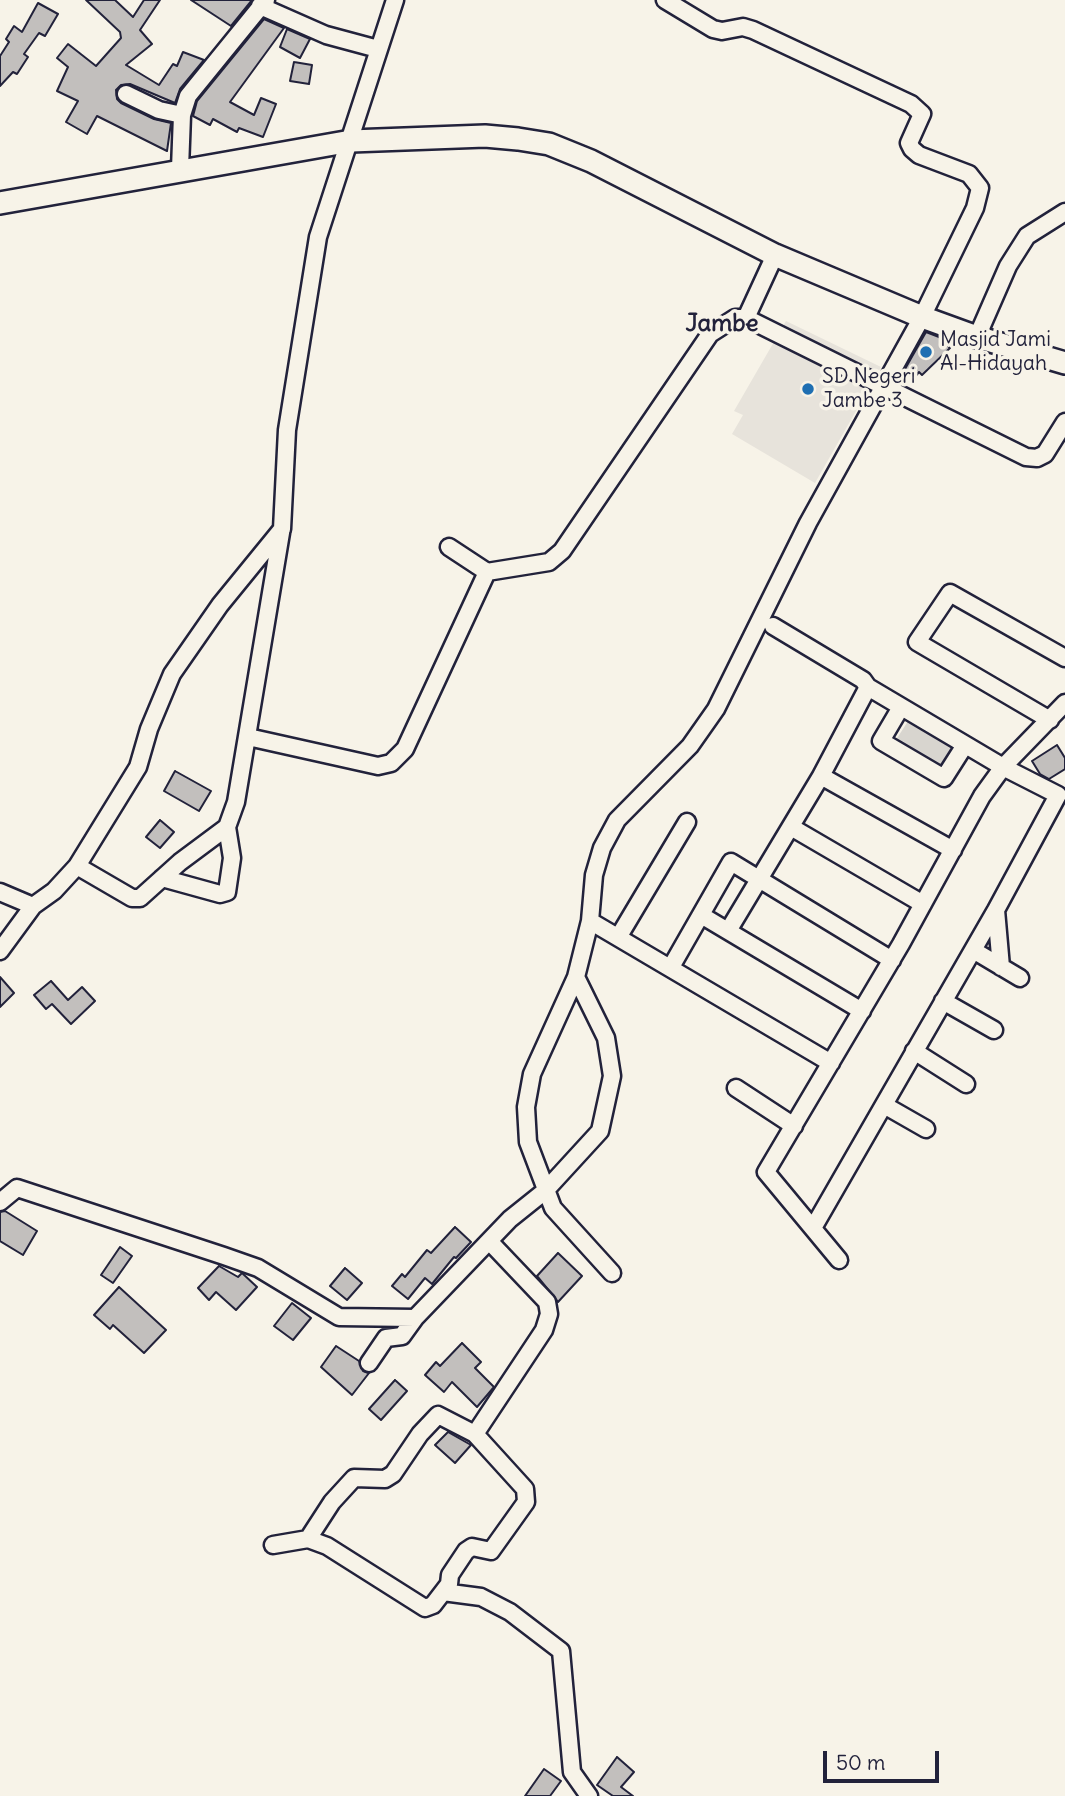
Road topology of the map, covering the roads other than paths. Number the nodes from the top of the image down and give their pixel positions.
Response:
1 (395, 0) edge
2 (665, 0) edge
3 (263, 3) edge
4 (378, 49) junction
5 (126, 94) dead end
6 (181, 115) junction
7 (351, 141) junction
8 (180, 169) junction
9 (0, 203) edge
10 (1065, 212) edge
11 (775, 255) junction
12 (922, 317) junction
13 (746, 318) junction
14 (977, 337) junction
15 (1065, 363) edge
16 (883, 386) junction
17 (1065, 422) edge
18 (282, 530) junction
19 (449, 548) dead end
20 (487, 572) junction
21 (774, 626) dead end
22 (1065, 659) edge
23 (868, 687) junction
24 (1065, 703) edge
25 (901, 707) junction
26 (1050, 720) junction
27 (248, 737) junction
28 (965, 745) junction
29 (1003, 767) junction
30 (821, 776) junction
31 (687, 822) dead end
32 (227, 827) junction
33 (791, 827) junction
34 (953, 850) junction
35 (77, 866) junction
36 (162, 878) junction
37 (760, 879) junction
38 (0, 892) edge
39 (923, 904) junction
40 (33, 906) junction
41 (996, 910) junction
42 (701, 915) junction
43 (590, 921) junction
44 (728, 931) junction
45 (619, 936) junction
46 (973, 950) junction
47 (0, 951) edge
48 (892, 960) junction
49 (671, 967) junction
50 (1002, 967) junction
51 (576, 977) junction
52 (1020, 978) dead end
53 (943, 1001) junction
54 (862, 1012) junction
55 (994, 1030) dead end
56 (914, 1051) junction
57 (831, 1063) junction
58 (966, 1084) dead end
59 (736, 1088) dead end
60 (884, 1105) junction
61 (794, 1126) junction
62 (926, 1129) dead end
63 (545, 1191) junction
64 (0, 1202) edge
65 (813, 1228) junction
66 (490, 1242) junction
67 (839, 1260) dead end
68 (612, 1273) dead end
69 (415, 1318) junction
70 (369, 1363) dead end
71 (475, 1434) junction
72 (308, 1539) junction
73 (273, 1545) dead end
74 (443, 1592) junction
75 (590, 1796) edge

1 - 4 street
2 - 12 street
3 - 4 street
3 - 6 street
4 - 7 street
5 - 6 street
6 - 8 street
7 - 8 street
7 - 11 street
7 - 18 street
8 - 9 street
10 - 14 street
11 - 12 street
11 - 13 street
12 - 14 street
12 - 16 street
13 - 16 street
13 - 20 street
14 - 15 street
16 - 17 street
16 - 43 street
18 - 27 street
18 - 35 street
19 - 20 street
20 - 27 street
21 - 23 street
22 - 26 street
23 - 25 street
23 - 30 street
24 - 26 street
25 - 28 street
25 - 28 street
26 - 29 street
27 - 32 street
28 - 29 street
29 - 34 street
29 - 41 street
30 - 33 street
30 - 34 street
31 - 45 street
32 - 36 street
32 - 36 street
33 - 37 street
33 - 39 street
34 - 39 street
35 - 36 street
35 - 40 street
37 - 42 street
37 - 44 street
37 - 48 street
38 - 40 street
39 - 48 street
40 - 47 street
41 - 46 street
41 - 50 street
42 - 44 street
42 - 49 street
43 - 45 street
43 - 51 street
44 - 54 street
45 - 49 street
46 - 50 street
46 - 53 street
48 - 54 street
49 - 57 street
50 - 52 street
51 - 63 street
51 - 63 street
53 - 55 street
53 - 56 street
54 - 57 street
56 - 58 street
56 - 60 street
57 - 61 street
59 - 61 street
60 - 62 street
60 - 65 street
61 - 65 street
63 - 66 street
63 - 68 street
64 - 69 street
65 - 67 street
66 - 69 street
66 - 71 street
69 - 70 street
71 - 72 street
71 - 74 street
72 - 73 street
72 - 74 street
74 - 75 street

